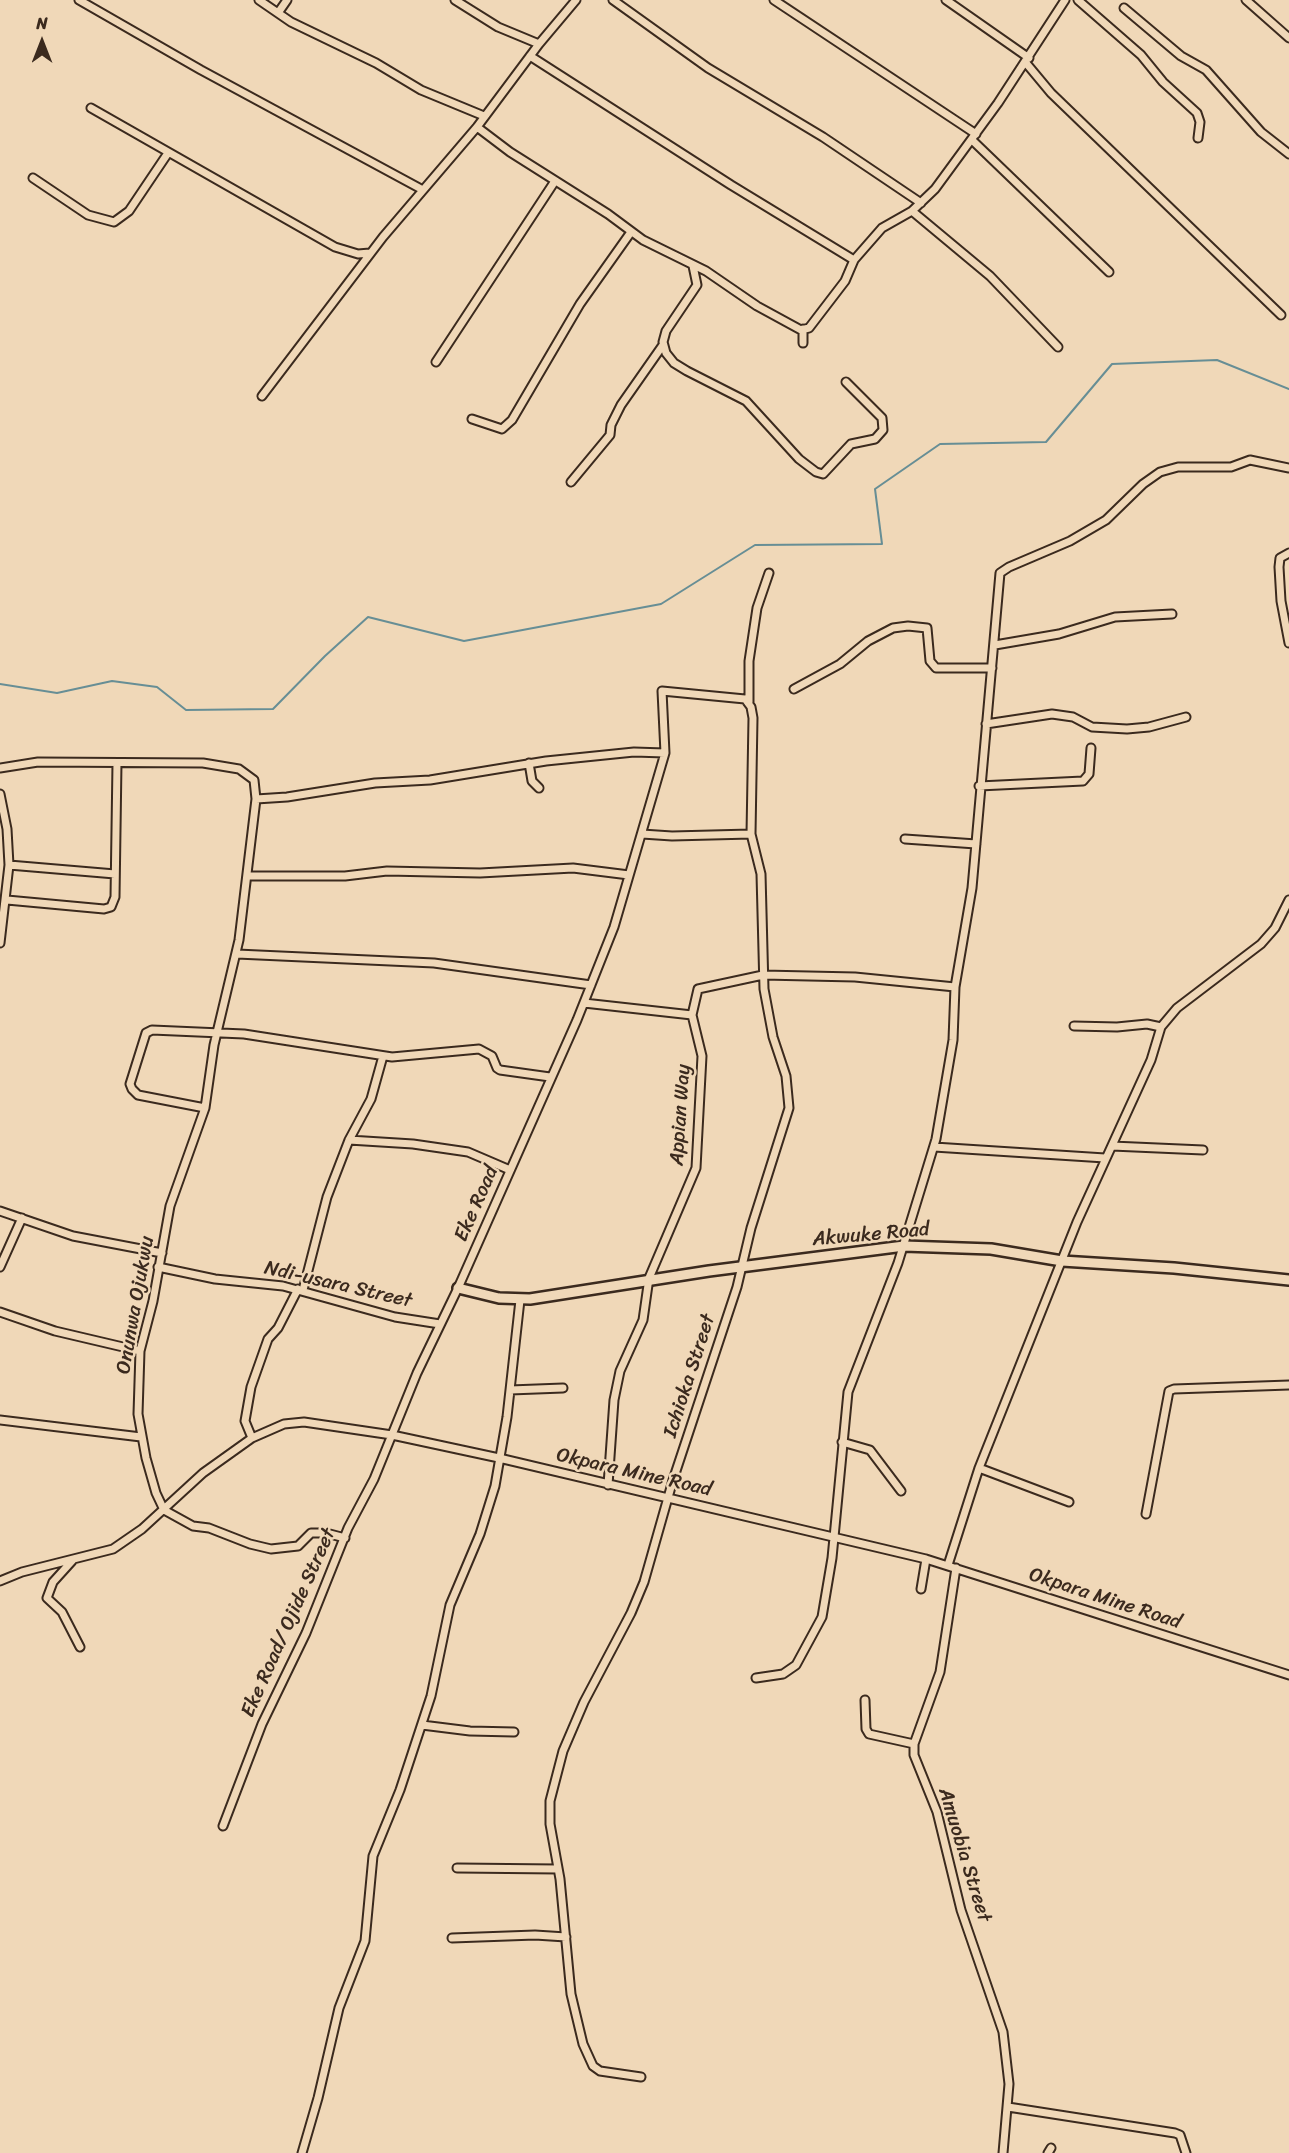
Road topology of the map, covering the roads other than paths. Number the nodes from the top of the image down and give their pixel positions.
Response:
1 (79, 0) edge
2 (259, 0) edge
3 (287, 0) edge
4 (455, 0) edge
5 (576, 0) edge
6 (613, 0) edge
7 (774, 0) edge
8 (946, 0) edge
9 (1065, 0) edge
10 (1078, 0) edge
11 (1246, 0) edge
12 (1124, 8) dead end
13 (278, 13) junction
14 (1289, 38) edge
15 (539, 44) junction
16 (530, 56) junction
17 (1027, 60) junction
18 (91, 108) dead end
19 (484, 116) junction
20 (477, 128) junction
21 (974, 137) junction
22 (1198, 138) dead end
23 (168, 153) junction
24 (1289, 154) edge
25 (33, 178) dead end
26 (555, 181) junction
27 (423, 190) junction
28 (921, 203) junction
29 (912, 211) junction
30 (632, 232) junction
31 (370, 253) junction
32 (854, 260) junction
33 (693, 266) junction
34 (1109, 272) dead end
35 (1281, 315) dead end
36 (803, 329) junction
37 (803, 343) dead end
38 (663, 345) junction
39 (1058, 347) dead end
40 (436, 362) dead end
41 (846, 382) dead end
42 (262, 396) dead end
43 (472, 419) dead end
44 (1289, 468) edge
45 (571, 482) dead end
46 (1289, 553) edge
47 (769, 573) dead end
48 (1172, 614) dead end
49 (1289, 643) edge
50 (995, 645) junction
51 (992, 668) junction
52 (794, 689) dead end
53 (749, 702) junction
54 (1186, 717) dead end
55 (986, 724) junction
56 (1091, 748) dead end
57 (665, 753) junction
58 (117, 763) junction
59 (530, 763) junction
60 (0, 768) edge
61 (980, 786) junction
62 (539, 788) dead end
63 (0, 794) edge
64 (256, 799) junction
65 (642, 834) junction
66 (751, 834) junction
67 (905, 839) dead end
68 (976, 844) junction
69 (9, 865) junction
70 (115, 874) junction
71 (629, 875) junction
72 (248, 876) junction
73 (7, 900) junction
74 (1289, 900) edge
75 (0, 943) edge
76 (237, 954) junction
77 (763, 975) junction
78 (591, 985) junction
79 (955, 987) junction
80 (584, 1003) junction
81 (692, 1015) junction
82 (1074, 1026) dead end
83 (1161, 1027) junction
84 (216, 1034) junction
85 (383, 1056) junction
86 (550, 1077) junction
87 (205, 1108) junction
88 (349, 1140) junction
89 (934, 1146) junction
90 (1113, 1146) junction
91 (1203, 1150) dead end
92 (1105, 1158) junction
93 (510, 1170) junction
94 (0, 1211) edge
95 (22, 1218) junction
96 (904, 1246) junction
97 (162, 1253) junction
98 (1062, 1261) junction
99 (0, 1267) edge
100 (158, 1267) junction
101 (744, 1267) junction
102 (1289, 1280) edge
103 (648, 1282) junction
104 (458, 1288) junction
105 (301, 1290) junction
106 (520, 1300) junction
107 (0, 1312) edge
108 (440, 1324) junction
109 (140, 1351) junction
110 (1289, 1385) edge
111 (563, 1388) dead end
112 (510, 1390) junction
113 (0, 1420) edge
114 (392, 1435) junction
115 (141, 1437) junction
116 (252, 1438) junction
117 (842, 1442) junction
118 (499, 1458) junction
119 (979, 1468) junction
120 (608, 1485) junction
121 (901, 1491) dead end
122 (668, 1496) junction
123 (1069, 1502) dead end
124 (164, 1510) junction
125 (1146, 1514) dead end
126 (833, 1537) junction
127 (345, 1538) junction
128 (926, 1558) junction
129 (72, 1561) junction
130 (948, 1565) junction
131 (956, 1568) junction
132 (0, 1581) edge
133 (921, 1589) dead end
134 (80, 1647) dead end
135 (1289, 1675) edge
136 (756, 1678) dead end
137 (865, 1700) dead end
138 (422, 1725) junction
139 (514, 1732) dead end
140 (914, 1744) junction
141 (222, 1826) dead end
142 (457, 1868) dead end
143 (558, 1869) junction
144 (566, 1937) junction
145 (452, 1938) dead end
146 (641, 2077) dead end
147 (1008, 2107) junction
148 (302, 2153) edge
149 (1003, 2153) edge
150 (1186, 2153) edge

1 - 27 street
2 - 13 street
3 - 13 street
4 - 15 street
5 - 15 street
6 - 28 street
7 - 21 street
8 - 17 street
9 - 17 street
10 - 22 street
11 - 14 street
12 - 24 street
13 - 19 street
15 - 16 street
16 - 19 street
16 - 32 street
17 - 21 street
17 - 35 street
18 - 23 street
19 - 20 street
20 - 26 street
20 - 27 street
21 - 28 street
21 - 34 street
23 - 25 street
23 - 31 street
26 - 30 street
26 - 40 street
27 - 31 street
28 - 29 street
29 - 32 street
29 - 39 street
30 - 33 street
30 - 43 street
31 - 42 street
32 - 36 street
33 - 36 street
33 - 38 street
36 - 37 street
38 - 41 street
38 - 45 street
44 - 50 street
46 - 49 street
47 - 53 street, Ichioka Street
48 - 50 street
50 - 51 street
51 - 52 street
51 - 55 street
53 - 57 street, Eke Road
53 - 66 street, Ichioka Street
54 - 55 street
55 - 61 street
56 - 61 street
57 - 59 street
57 - 65 street, Eke Road
58 - 60 street
58 - 64 street
58 - 70 street
59 - 62 street
59 - 64 street
61 - 68 street
63 - 69 street
64 - 72 street, Onunwa Ojukwu
65 - 66 street
65 - 71 street, Eke Road
66 - 77 street, Ichioka Street
67 - 68 street
68 - 79 street
69 - 70 street
69 - 73 street
70 - 73 street
71 - 72 street
71 - 78 street, Eke Road
72 - 76 street, Onunwa Ojukwu
73 - 75 street
74 - 83 street
76 - 78 street
76 - 84 street, Onunwa Ojukwu
77 - 79 street
77 - 81 street
77 - 101 street, Ichioka Street
78 - 80 street, Eke Road
79 - 89 street
80 - 81 street
80 - 86 street, Eke Road
81 - 103 street, Appian Way
82 - 83 street
83 - 90 street
84 - 85 street
84 - 87 street, Onunwa Ojukwu
84 - 87 street
85 - 86 street
85 - 88 street
86 - 93 street, Eke Road
87 - 97 street, Onunwa Ojukwu
88 - 93 street
88 - 105 street
89 - 92 street
89 - 96 street
90 - 91 street
90 - 92 street
92 - 98 street
93 - 104 street, Eke Road
94 - 95 street
95 - 97 street
95 - 99 street
96 - 98 main road, Akwuke Road
96 - 101 main road, Akwuke Road
96 - 117 street
97 - 100 street, Onunwa Ojukwu
98 - 102 main road, Akwuke Road
98 - 119 street
100 - 105 street, Ndi-usara Street
100 - 109 street, Onunwa Ojukwu
101 - 103 main road, Akwuke Road
101 - 122 street, Ichioka Street
103 - 106 main road, Akwuke Road
103 - 120 street, Appian Way
104 - 106 main road, Akwuke Road
104 - 108 street, Eke Road
105 - 108 street, Ndi-usara Street
105 - 116 street
106 - 112 street
107 - 109 street
108 - 114 street, Eke Road
109 - 115 street, Onunwa Ojukwu
110 - 125 street
111 - 112 street
112 - 118 street
113 - 115 street
114 - 116 street, Okpara Mine Road
114 - 118 street, Okpara Mine Road
114 - 127 street, Eke Road/ Ojide Street
115 - 124 street, Onunwa Ojukwu
116 - 124 street, Okpara Mine Road
117 - 121 street
117 - 126 street
118 - 120 street, Okpara Mine Road
118 - 138 street
119 - 123 street
119 - 130 street
120 - 122 street, Okpara Mine Road
122 - 126 street, Okpara Mine Road
122 - 143 street, Ichioka Street
124 - 127 street
124 - 129 street, Okpara Mine Road
126 - 128 street, Okpara Mine Road
126 - 136 street
127 - 141 street, Eke Road/ Ojide Street
128 - 130 street, Okpara Mine Road
128 - 133 street
129 - 132 street, Okpara Mine Road
129 - 134 street
130 - 131 street, Okpara Mine Road
131 - 135 street, Okpara Mine Road
131 - 140 street
137 - 140 street
138 - 139 street
138 - 148 street
140 - 147 street, Amuobia Street
142 - 143 street
143 - 144 street, Ichioka Street
144 - 145 street
144 - 146 street, Ichioka Street
147 - 149 street, Amuobia Street
147 - 150 street

